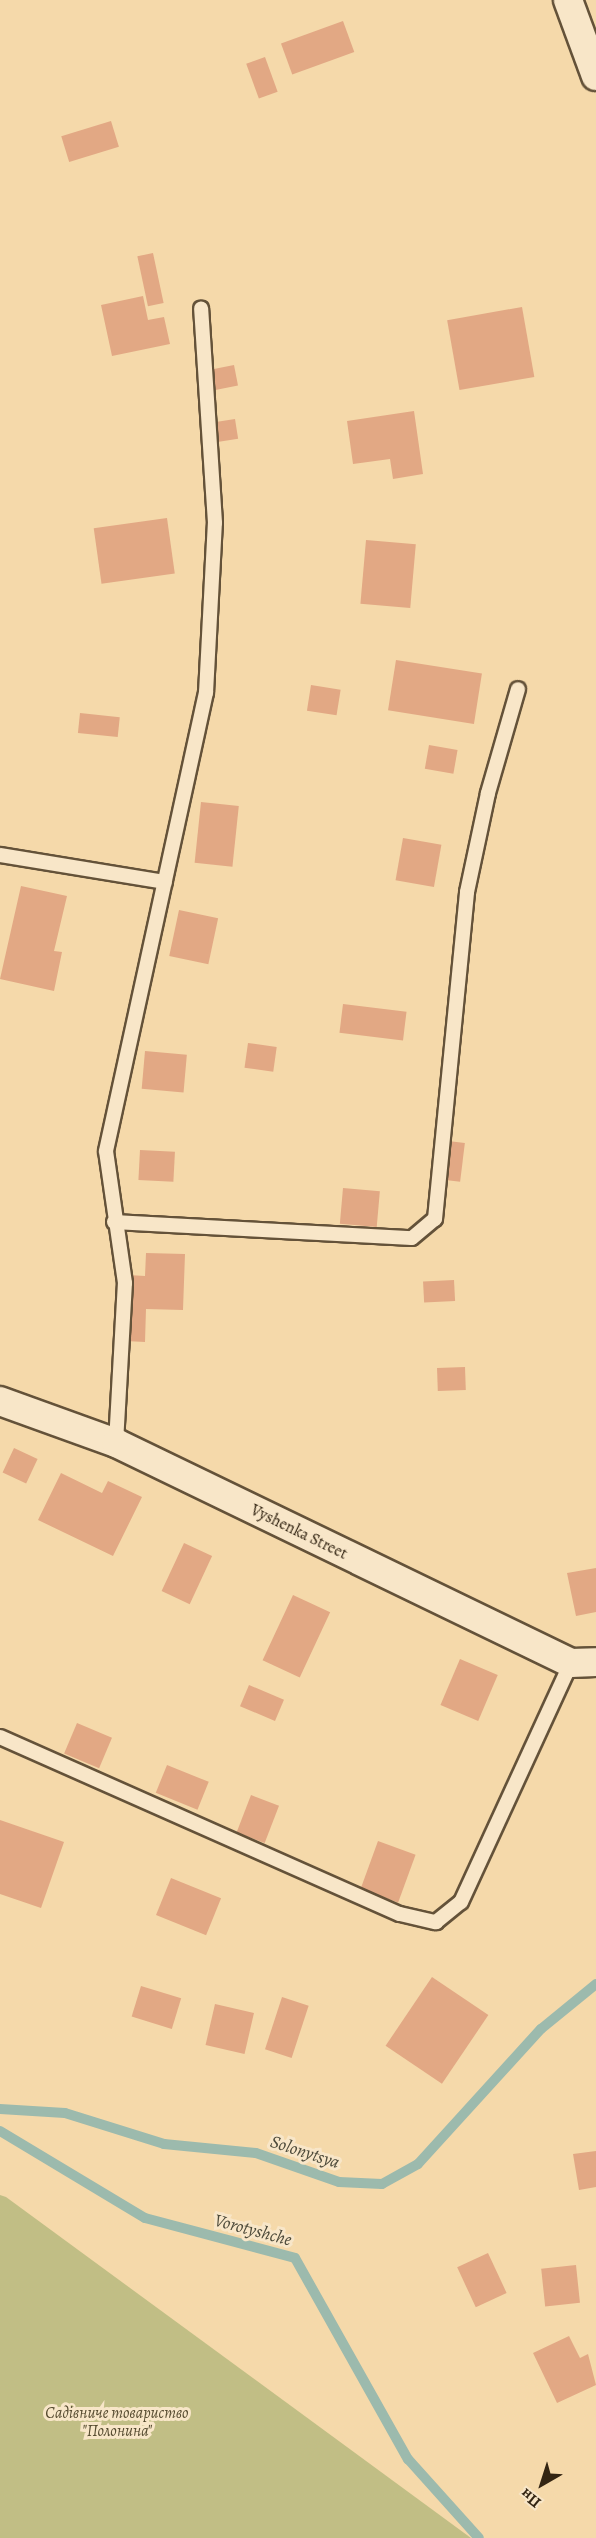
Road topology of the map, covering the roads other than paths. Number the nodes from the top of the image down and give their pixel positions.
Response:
1 (568, 0) edge
2 (596, 76) edge
3 (201, 308) dead end
4 (518, 689) dead end
5 (0, 855) edge
6 (165, 882) junction
7 (114, 1222) junction
8 (0, 1401) edge
9 (116, 1443) junction
10 (584, 1663) edge
11 (0, 1737) edge

1 - 2 street
3 - 6 lane
4 - 7 lane
5 - 6 lane
6 - 7 lane
7 - 9 lane
8 - 9 street, Vyshenka Street
9 - 10 street, Vyshenka Street
10 - 11 lane

